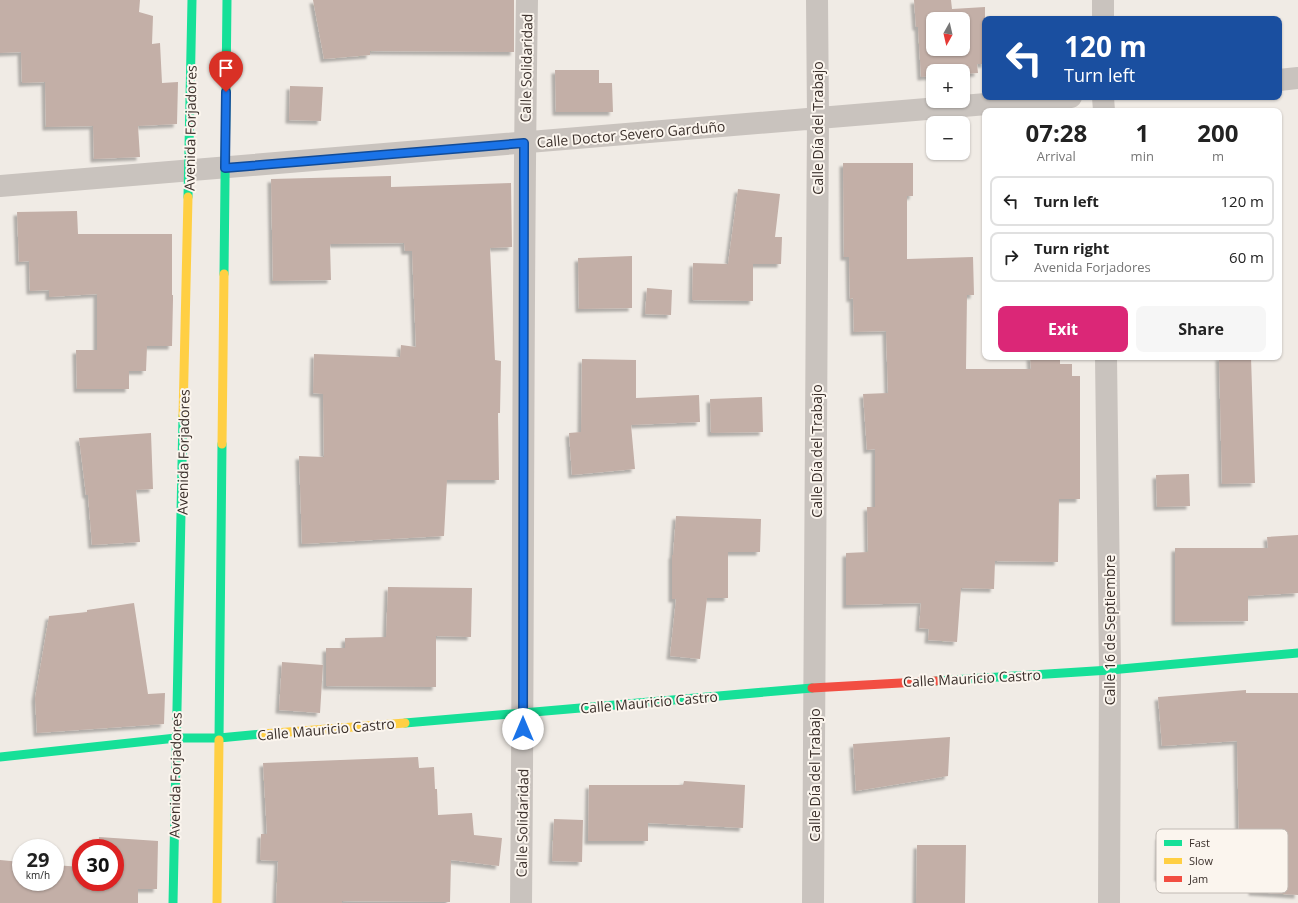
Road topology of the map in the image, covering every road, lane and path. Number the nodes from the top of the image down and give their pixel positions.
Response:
1 (192, 0) edge
2 (227, 0) edge
3 (527, 0) edge
4 (817, 0) edge
5 (1103, 0) edge
6 (1103, 16) edge
7 (1298, 78) edge
8 (1282, 80) edge
9 (1035, 100) edge
10 (818, 118) junction
11 (524, 143) junction
12 (225, 168) junction
13 (189, 170) junction
14 (0, 186) edge
15 (1106, 360) edge
16 (1298, 652) edge
17 (1110, 670) junction
18 (814, 688) junction
19 (523, 713) junction
20 (176, 738) junction
21 (219, 738) junction
22 (0, 757) edge
23 (173, 903) edge
24 (217, 903) edge
25 (521, 903) edge
26 (813, 903) edge
27 (1110, 903) edge

1 - 13 main road, Avenida Forjadores
2 - 12 main road
3 - 11 street, Calle Solidaridad
4 - 10 street, Calle Día del Trabajo
5 - 6 street
7 - 8 street
9 - 10 street, Calle Doctor Severo Garduño
10 - 11 street, Calle Doctor Severo Garduño
10 - 18 street, Calle Día del Trabajo
11 - 12 street, Calle Doctor Severo Garduño
11 - 19 street, Calle Solidaridad
12 - 13 street, Calle Doctor Severo Garduño
12 - 21 main road
13 - 14 street, Calle Doctor Severo Garduño
13 - 20 main road, Avenida Forjadores
15 - 17 street, Calle 16 de Septiembre
16 - 17 main road, Calle Mauricio Castro
17 - 18 main road, Calle Mauricio Castro
17 - 27 street, Calle 16 de Septiembre
18 - 19 main road, Calle Mauricio Castro
18 - 26 street, Calle Día del Trabajo
19 - 21 main road, Calle Mauricio Castro
19 - 25 street, Calle Solidaridad
20 - 21 main road, Calle Mauricio Castro
20 - 22 main road, Calle Mauricio Castro
20 - 23 main road, Avenida Forjadores
21 - 24 main road

